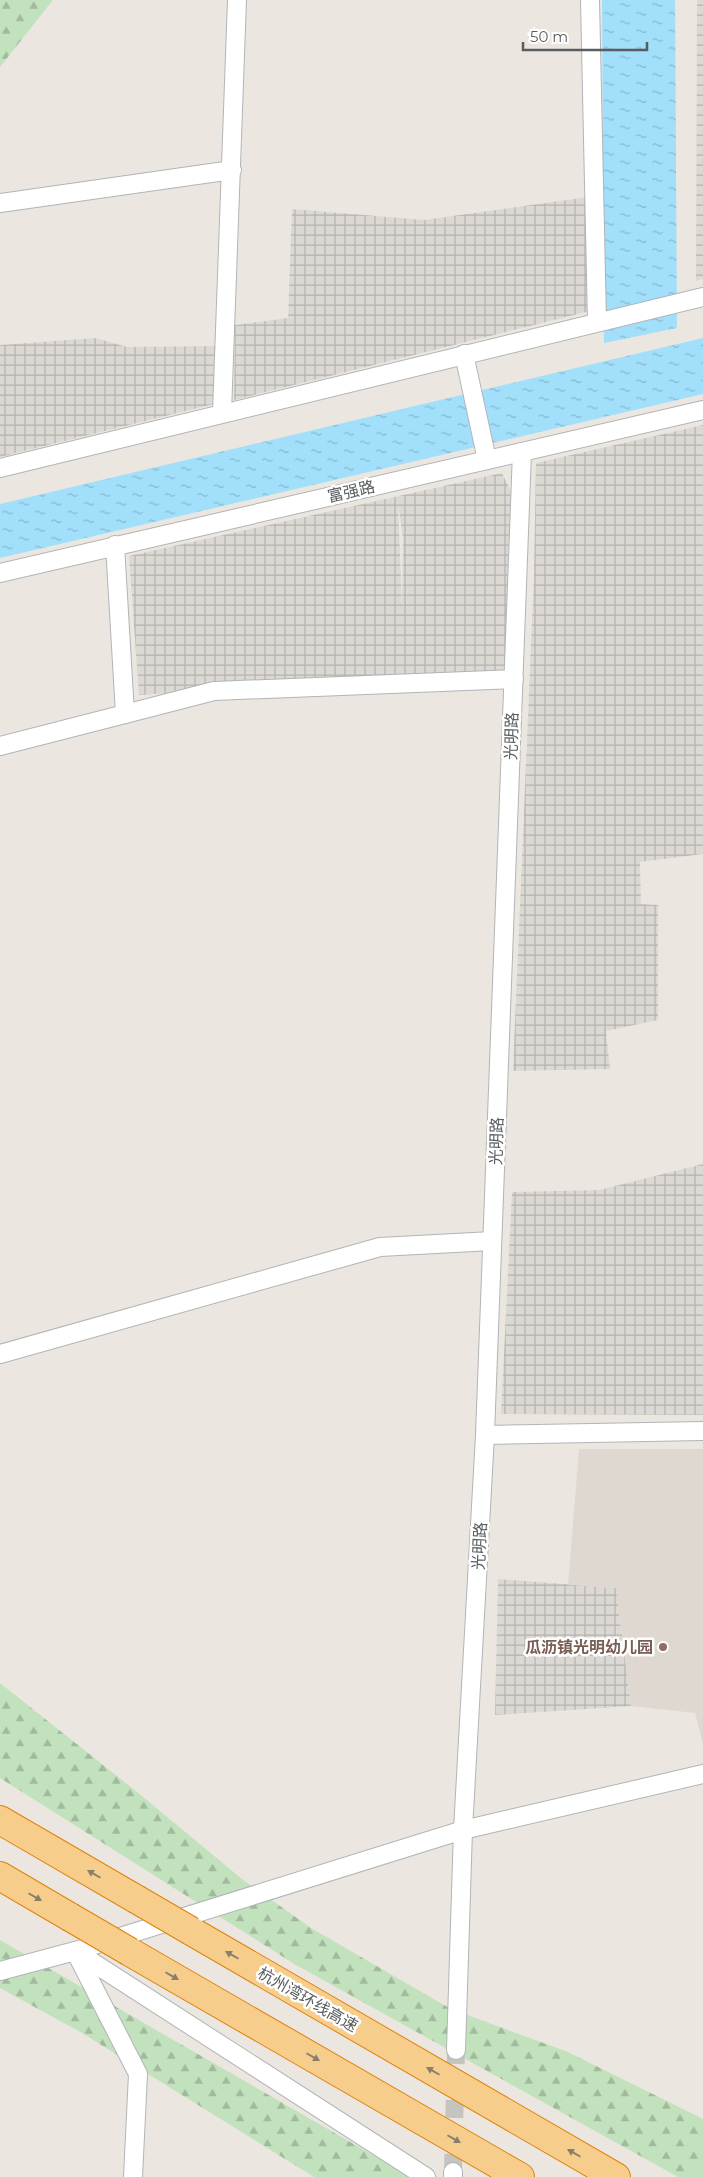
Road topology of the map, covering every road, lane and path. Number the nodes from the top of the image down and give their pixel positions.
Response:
1 (237, 0) edge
2 (590, 0) edge
3 (232, 170) junction
4 (0, 203) edge
5 (703, 297) edge
6 (599, 321) junction
7 (464, 354) junction
8 (703, 410) edge
9 (222, 413) junction
10 (522, 452) junction
11 (486, 456) junction
12 (0, 468) edge
13 (115, 546) junction
14 (0, 573) edge
15 (514, 679) junction
16 (125, 714) junction
17 (0, 746) edge
18 (492, 1241) junction
19 (0, 1354) edge
20 (703, 1431) edge
21 (485, 1435) junction
22 (703, 1774) edge
23 (0, 1820) edge
24 (462, 1830) junction
25 (0, 1876) edge
26 (76, 1951) junction
27 (0, 1971) edge
28 (456, 2050) tunnel mouth
29 (133, 2177) edge
30 (426, 2177) edge
31 (520, 2177) edge
32 (616, 2177) edge

1 - 3 street
2 - 6 street
3 - 4 street
3 - 9 street
5 - 6 street
6 - 7 street
7 - 9 street
7 - 11 street
8 - 10 street, 富强路
9 - 12 street
10 - 11 street, 富强路
10 - 15 street, 光明路
11 - 13 street, 富强路
13 - 14 street, 富强路
13 - 16 street
15 - 16 street
15 - 18 street, 光明路
16 - 17 street
18 - 19 street
18 - 21 street, 光明路
20 - 21 street
21 - 24 street, 光明路
22 - 24 street
32 -> 23 highway, 杭州湾环线高速, bridge
24 - 26 street
24 - 28 street, 光明路
25 -> 31 highway, bridge
26 - 27 street
26 - 29 street
26 - 30 street

